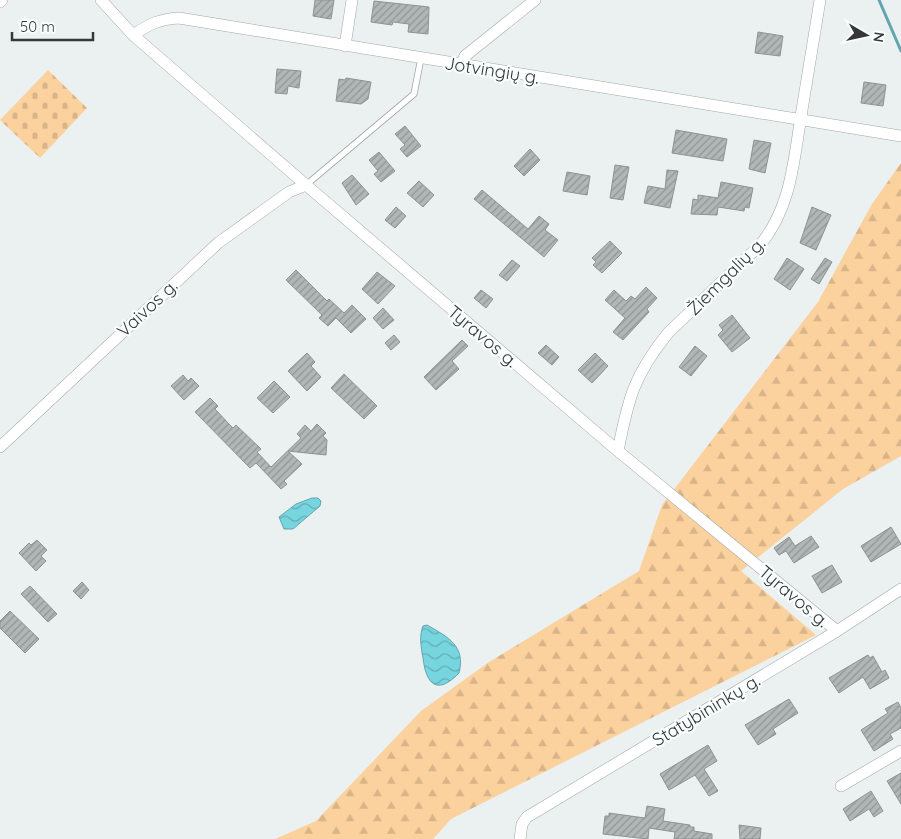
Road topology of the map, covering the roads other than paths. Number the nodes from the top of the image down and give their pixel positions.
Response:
1 (101, 0) edge
2 (352, 0) edge
3 (535, 0) edge
4 (820, 0) edge
5 (134, 35) junction
6 (345, 46) junction
7 (421, 58) junction
8 (461, 65) junction
9 (800, 120) junction
10 (901, 136) edge
11 (306, 185) junction
12 (0, 447) edge
13 (618, 450) junction
14 (901, 589) edge
15 (837, 631) junction
16 (901, 751) edge
17 (841, 786) dead end
18 (520, 837) edge

1 - 5 street
2 - 6 street
3 - 8 street
4 - 9 street, Žiemgalių g.
5 - 6 street, Jotvingių g.
5 - 11 street, Tyravos g.
6 - 7 street, Jotvingių g.
7 - 8 street, Jotvingių g.
7 - 11 lane
8 - 9 street, Jotvingių g.
9 - 10 street, Jotvingių g.
9 - 13 street, Žiemgalių g.
11 - 12 street, Vaivos g.
11 - 13 street, Tyravos g.
13 - 15 street, Tyravos g.
14 - 15 street, Statybininkų g.
15 - 18 street, Statybininkų g.
16 - 17 street

